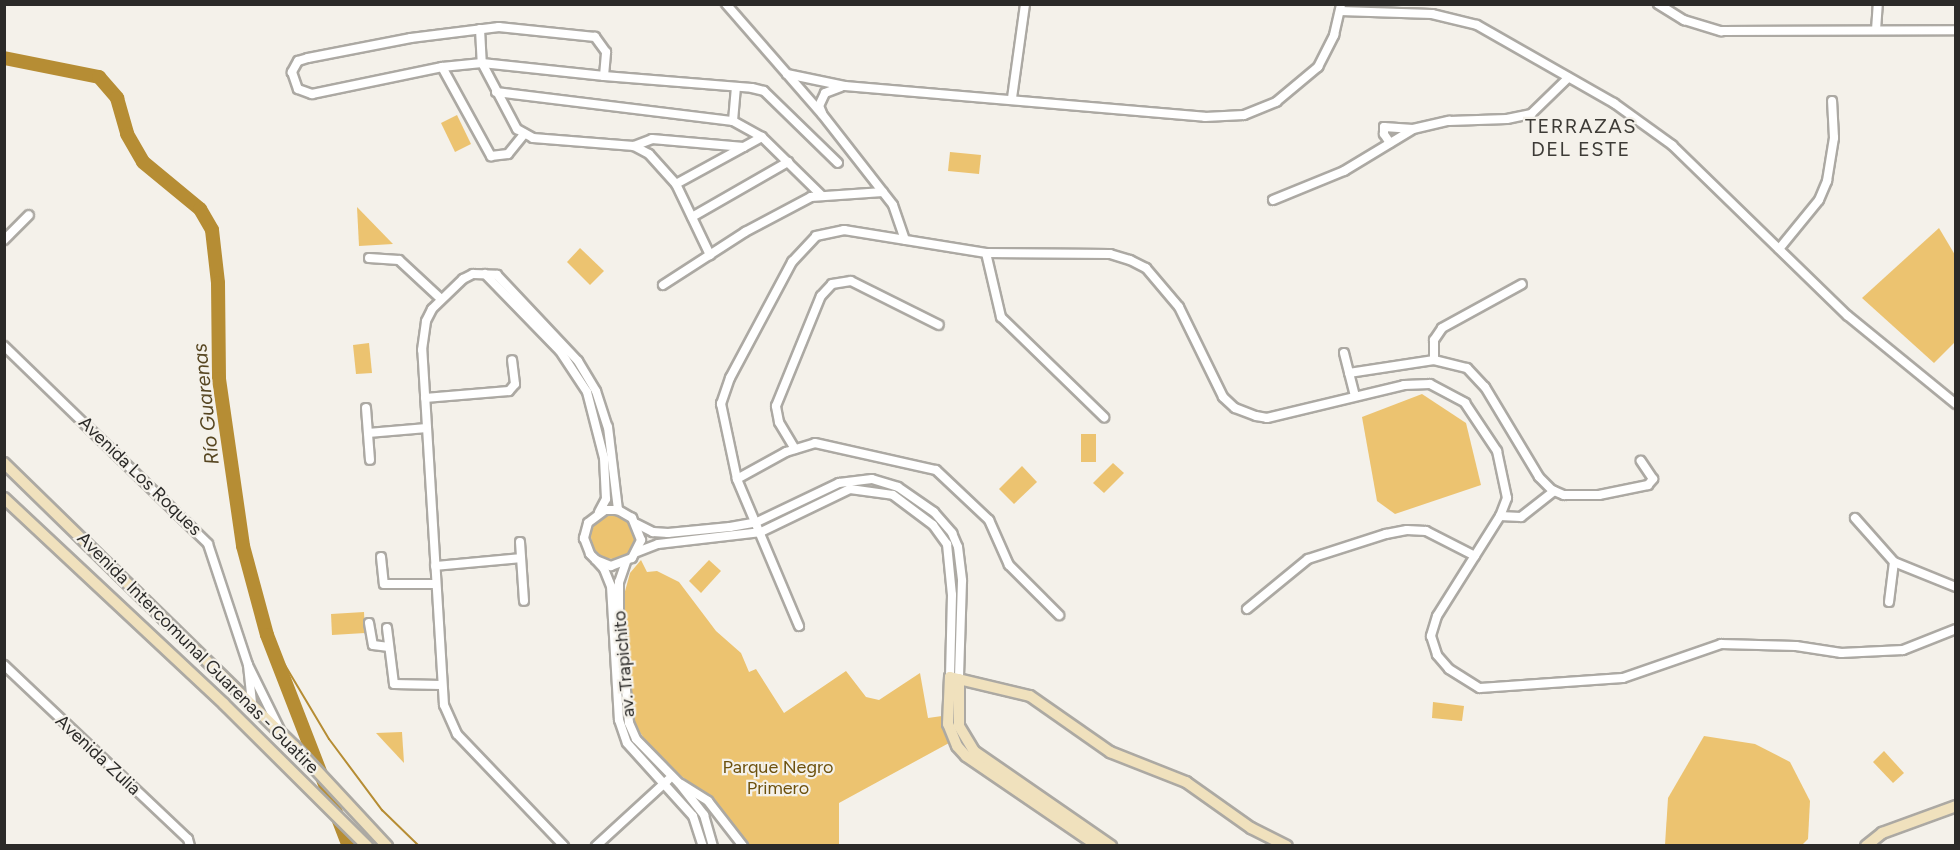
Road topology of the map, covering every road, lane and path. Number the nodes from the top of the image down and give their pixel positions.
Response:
1 (726, 4) edge
2 (1025, 4) edge
3 (1658, 4) edge
4 (1878, 4) edge
5 (1340, 8) edge
6 (480, 29) junction
7 (1876, 30) junction
8 (1956, 30) edge
9 (482, 63) junction
10 (442, 67) junction
11 (787, 74) junction
12 (604, 76) junction
13 (1568, 78) junction
14 (845, 86) junction
15 (736, 87) junction
16 (496, 92) junction
17 (1012, 98) junction
18 (1832, 101) dead end
19 (822, 114) junction
20 (733, 121) junction
21 (1413, 129) junction
22 (525, 134) junction
23 (762, 137) junction
24 (1390, 143) junction
25 (634, 147) junction
26 (744, 147) junction
27 (788, 162) junction
28 (838, 163) dead end
29 (676, 183) junction
30 (883, 192) junction
31 (821, 195) junction
32 (1273, 200) dead end
33 (29, 214) dead end
34 (692, 216) junction
35 (4, 240) edge
36 (905, 240) junction
37 (1779, 249) junction
38 (986, 253) junction
39 (710, 255) junction
40 (369, 258) dead end
41 (484, 273) junction
42 (1522, 284) dead end
43 (663, 285) dead end
44 (441, 299) junction
45 (939, 324) dead end
46 (4, 346) edge
47 (1344, 353) dead end
48 (512, 360) dead end
49 (1434, 360) junction
50 (1349, 372) junction
51 (1355, 396) junction
52 (425, 398) junction
53 (1956, 404) edge
54 (366, 408) dead end
55 (1104, 417) dead end
56 (427, 428) junction
57 (368, 433) junction
58 (795, 448) junction
59 (370, 460) dead end
60 (1641, 461) dead end
61 (4, 462) edge
62 (737, 479) junction
63 (1554, 491) junction
64 (4, 498) edge
65 (618, 510) junction
66 (598, 513) junction
67 (1500, 516) junction
68 (1855, 518) dead end
69 (757, 522) junction
70 (637, 524) junction
71 (761, 532) junction
72 (520, 542) dead end
73 (636, 553) junction
74 (1475, 556) junction
75 (381, 557) dead end
76 (521, 558) junction
77 (596, 560) junction
78 (626, 562) junction
79 (1893, 562) junction
80 (435, 566) junction
81 (436, 584) junction
82 (1956, 587) edge
83 (524, 601) dead end
84 (1890, 602) dead end
85 (1247, 609) dead end
86 (1059, 615) dead end
87 (369, 623) dead end
88 (799, 626) dead end
89 (387, 628) dead end
90 (1956, 628) edge
91 (389, 647) junction
92 (248, 664) junction
93 (4, 665) edge
94 (955, 678) junction
95 (441, 685) junction
96 (252, 705) junction
97 (283, 735) junction
98 (672, 777) junction
99 (665, 783) junction
100 (679, 783) junction
101 (1956, 806) edge
102 (190, 846) edge
103 (367, 846) edge
104 (387, 846) edge
105 (564, 846) edge
106 (596, 846) edge
107 (703, 846) edge
108 (713, 846) edge
109 (742, 846) edge
110 (1098, 846) edge
111 (1112, 846) edge
112 (1287, 846) edge
113 (1866, 846) edge

1 - 11 street
2 - 17 street
3 - 7 street
4 - 7 street
5 - 13 street
5 - 17 street
6 - 9 street
6 - 10 street
6 - 12 street
7 - 8 street
9 - 10 street
9 - 12 street
9 - 16 street
10 - 22 street
11 - 14 street
11 - 19 street
12 - 15 street
13 - 21 street
13 - 37 street
14 - 17 street
14 - 19 street
15 - 20 street
15 - 28 street
16 - 20 street
16 - 22 street
18 - 37 street
19 - 30 street
20 - 23 street
21 - 24 street
21 - 24 street
22 - 25 street
23 - 26 street
23 - 27 street
24 - 32 street
25 - 26 street
25 - 29 street
26 - 29 street
27 - 31 street
27 - 34 street
29 - 34 street
30 - 31 street
30 - 36 street
31 - 39 street
33 - 35 street
34 - 39 street
36 - 38 street
36 - 62 street
37 - 53 street
38 - 51 street
38 - 55 street
39 - 43 street
40 - 44 street
41 - 44 street
41 - 65 street
41 - 66 street
42 - 49 street
44 - 52 street
45 - 58 street
46 - 92 street, Avenida Los Roques
47 - 50 street
48 - 52 street
49 - 50 street
49 - 63 street
50 - 51 street
51 - 67 street
52 - 56 street
54 - 57 street
56 - 57 street
56 - 80 street
57 - 59 street
58 - 62 street
58 - 86 street
60 - 63 street
61 - 96 main road, Avenida Intercomunal Guarenas - Guatire
62 - 69 street
63 - 67 street
64 - 103 main road, Avenida Intercomunal Guarenas - Guatire
65 - 66 street
65 - 70 street
66 - 77 street
67 - 74 street
68 - 79 street
69 - 70 street
69 - 71 street
69 - 94 street
70 - 73 street
71 - 73 street
71 - 88 street
71 - 94 street
72 - 76 street
73 - 78 street
74 - 85 street
74 - 90 street
75 - 81 street
76 - 80 street
76 - 83 street
77 - 78 street
77 - 99 street
78 - 98 street, av. Trapichito
79 - 82 street
79 - 84 street
80 - 81 street
81 - 95 street
87 - 91 street
89 - 91 street
91 - 95 street
92 - 96 street, Avenida Los Roques
92 - 97 street, Avenida Los Roques
93 - 102 street, Avenida Zulia
94 - 110 main road
94 - 111 main road
94 - 112 main road
95 - 105 street
96 - 97 main road, Avenida Intercomunal Guarenas - Guatire
97 - 104 main road, Avenida Intercomunal Guarenas - Guatire
98 - 99 street
98 - 100 street, av. Trapichito
99 - 106 street
99 - 107 street
100 - 108 street, av. Trapichito
100 - 109 street
101 - 113 main road

